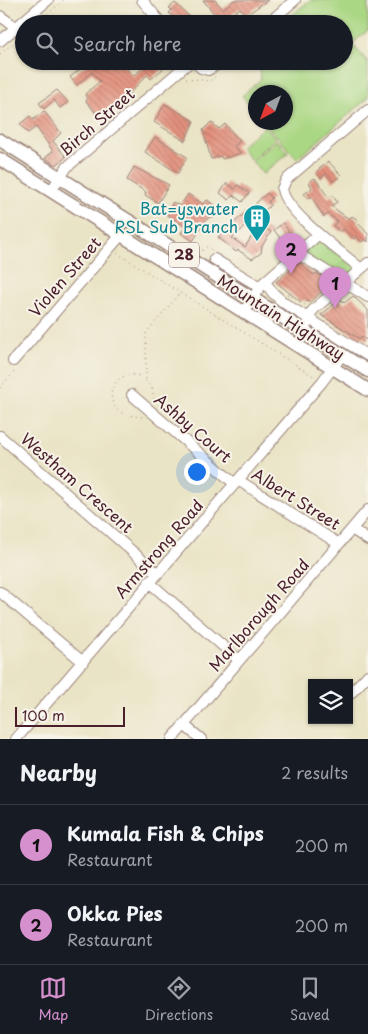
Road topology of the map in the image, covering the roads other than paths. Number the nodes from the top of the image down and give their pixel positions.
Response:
1 (48, 0) edge
2 (142, 0) edge
3 (295, 0) edge
4 (34, 15) edge
5 (154, 15) edge
6 (278, 15) edge
7 (0, 16) edge
8 (15, 27) edge
9 (15, 34) edge
10 (0, 41) edge
11 (182, 70) edge
12 (368, 110) edge
13 (0, 140) edge
14 (0, 159) edge
15 (59, 177) junction
16 (51, 191) junction
17 (121, 235) junction
18 (318, 235) junction
19 (297, 253) junction
20 (216, 256) road end
21 (365, 266) edge
22 (264, 283) junction
23 (345, 283) junction
24 (368, 297) edge
25 (285, 298) junction
26 (258, 302) junction
27 (244, 312) junction
28 (308, 318) junction
29 (308, 333) junction
30 (342, 355) junction
31 (368, 356) edge
32 (13, 361) road end
33 (333, 369) junction
34 (368, 371) edge
35 (368, 390) edge
36 (132, 395) dead end
37 (0, 436) edge
38 (236, 482) junction
39 (368, 510) edge
40 (352, 529) junction
41 (368, 540) edge
42 (339, 544) junction
43 (157, 573) junction
44 (149, 582) junction
45 (0, 592) edge
46 (238, 660) junction
47 (83, 662) junction
48 (368, 675) edge
49 (353, 691) edge
50 (184, 725) junction
51 (16, 739) edge
52 (172, 739) edge
53 (201, 739) edge

1 - 4 street
2 - 5 street
3 - 6 street
7 - 8 street
9 - 10 street
11 - 15 street, Birch Street
12 - 18 street
13 - 15 main road, Mountain Highway / 28
14 - 16 main road, Mountain Highway / 28
15 - 16 street, Birch Street
15 - 26 main road, Mountain Highway / 28
16 - 17 main road, Mountain Highway / 28
17 - 27 main road, Mountain Highway / 28
17 - 32 street, Violen Street
18 - 19 street
18 - 21 street
19 - 22 street
19 - 23 street
20 - 22 street, Mountain Highway
21 - 23 street
22 - 25 street, Mountain Highway
22 - 26 street
23 - 24 street
23 - 28 street
25 - 26 street
25 - 28 street, Mountain Highway
26 - 27 street
26 - 29 main road, Mountain Highway / 28
27 - 33 main road, Mountain Highway / 28
28 - 29 street
28 - 31 street, Mountain Highway
29 - 30 main road, Mountain Highway / 28
30 - 33 street, Armstrong Road
30 - 34 main road, Mountain Highway / 28
33 - 35 main road, Mountain Highway / 28
33 - 38 street, Armstrong Road
36 - 38 street, Ashby Court
37 - 43 street, Westham Crescent
38 - 42 street, Albert Street
38 - 43 street, Armstrong Road
39 - 40 street, Marlborough Road
40 - 41 street
40 - 42 street, Marlborough Road
42 - 46 street, Marlborough Road
43 - 44 street, Armstrong Road
44 - 46 street
44 - 47 street, Armstrong Road
45 - 47 street
46 - 50 street, Marlborough Road
47 - 51 street, Armstrong Road
48 - 49 street
50 - 52 street, Marlborough Road
50 - 53 street

